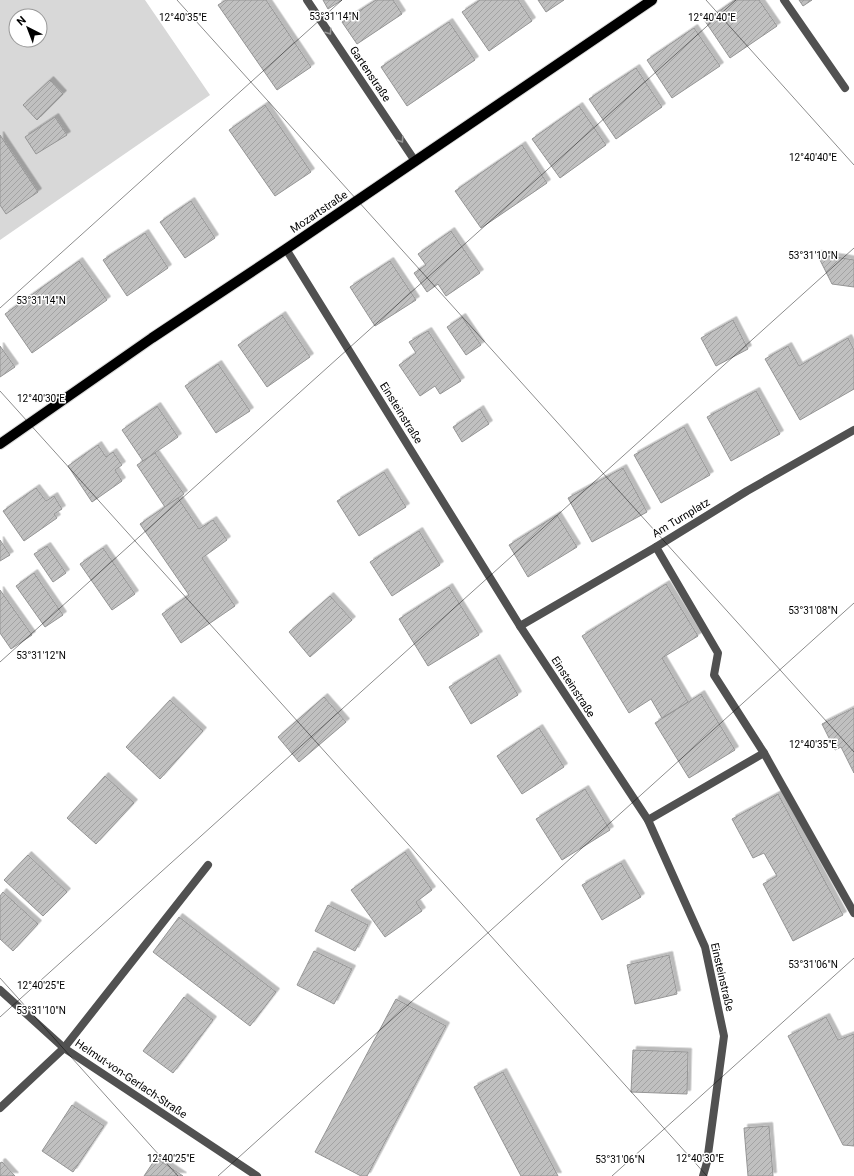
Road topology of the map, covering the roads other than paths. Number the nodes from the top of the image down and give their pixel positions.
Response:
1 (307, 0) edge
2 (652, 0) edge
3 (784, 0) edge
4 (845, 88) dead end
5 (414, 161) junction
6 (286, 249) junction
7 (854, 430) edge
8 (0, 444) edge
9 (656, 547) junction
10 (520, 626) junction
11 (764, 753) junction
12 (648, 820) junction
13 (208, 865) dead end
14 (854, 913) edge
15 (0, 990) edge
16 (64, 1048) junction
17 (0, 1108) edge
18 (257, 1176) edge
19 (703, 1176) edge

1 -> 5 street, Gartenstraße
2 - 5 main road, Mozartstraße
3 - 4 street
5 - 6 main road, Mozartstraße
6 - 8 main road, Mozartstraße
6 - 10 street, Einsteinstraße
7 - 9 street, Am Turnplatz
9 - 10 street, Am Turnplatz
9 - 11 street
10 - 12 street, Einsteinstraße
11 - 12 street
11 - 14 street
12 - 19 street, Einsteinstraße
13 - 16 street
15 - 16 street, Helmut-von-Gerlach-Straße
16 - 17 street
16 - 18 street, Helmut-von-Gerlach-Straße

